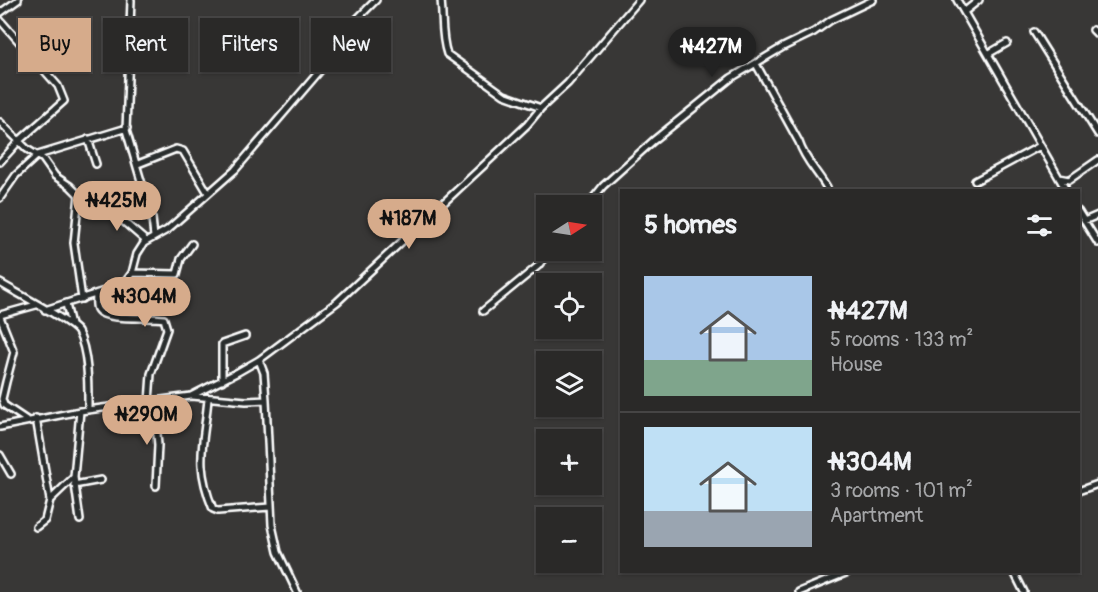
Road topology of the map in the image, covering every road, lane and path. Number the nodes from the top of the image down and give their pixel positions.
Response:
1 (18, 0) edge
2 (131, 0) edge
3 (375, 0) edge
4 (441, 0) edge
5 (639, 0) edge
6 (873, 0) edge
7 (957, 0) edge
8 (979, 0) edge
9 (964, 12) junction
10 (0, 13) edge
11 (0, 20) edge
12 (1093, 30) dead end
13 (1034, 32) dead end
14 (1098, 36) edge
15 (1006, 43) dead end
16 (988, 54) junction
17 (756, 64) junction
18 (541, 108) junction
19 (0, 122) edge
20 (127, 128) junction
21 (1098, 134) edge
22 (88, 139) junction
23 (19, 141) junction
24 (1040, 146) junction
25 (38, 155) junction
26 (1098, 160) edge
27 (0, 162) edge
28 (96, 164) dead end
29 (138, 164) junction
30 (1059, 178) junction
31 (1069, 180) junction
32 (975, 181) dead end
33 (827, 189) edge
34 (1066, 189) edge
35 (1067, 189) edge
36 (208, 193) junction
37 (596, 195) edge
38 (0, 198) edge
39 (110, 203) dead end
40 (1080, 215) edge
41 (1098, 215) edge
42 (1084, 221) junction
43 (154, 237) junction
44 (146, 242) junction
45 (1098, 243) edge
46 (192, 244) dead end
47 (542, 261) edge
48 (132, 273) junction
49 (0, 283) edge
50 (96, 294) junction
51 (82, 299) junction
52 (36, 304) junction
53 (66, 304) junction
54 (45, 310) junction
55 (483, 311) dead end
56 (0, 316) edge
57 (71, 325) junction
58 (245, 336) dead end
59 (259, 360) junction
60 (222, 381) junction
61 (191, 396) junction
62 (208, 399) junction
63 (266, 400) junction
64 (149, 402) junction
65 (88, 410) junction
66 (80, 411) junction
67 (36, 418) junction
68 (28, 421) junction
69 (0, 427) edge
70 (0, 455) edge
71 (11, 474) dead end
72 (74, 477) junction
73 (101, 480) dead end
74 (1098, 484) edge
75 (74, 485) junction
76 (156, 486) dead end
77 (1080, 490) edge
78 (50, 500) junction
79 (270, 507) junction
80 (80, 520) dead end
81 (36, 528) dead end
82 (846, 573) edge
83 (1014, 573) edge
84 (297, 592) edge
85 (800, 592) edge
86 (1024, 592) edge

1 - 10 street
2 - 20 street
3 - 36 street
4 - 18 street
5 - 18 street
6 - 17 street
7 - 9 street
8 - 9 street
9 - 16 street
11 - 23 street
12 - 14 street
13 - 21 street
15 - 16 street
16 - 24 street
17 - 33 street
17 - 37 street
18 - 59 street
19 - 23 street
20 - 22 street
20 - 29 street
22 - 25 street
22 - 28 street
23 - 25 street
23 - 27 street
24 - 30 street
24 - 32 street
25 - 38 street
25 - 51 street
26 - 31 street
29 - 36 street
29 - 43 street
30 - 31 street
30 - 34 street
31 - 35 street
36 - 43 street
39 - 44 street
40 - 42 street
41 - 42 street
42 - 45 street
43 - 44 street
44 - 48 street
46 - 48 street
47 - 55 street
48 - 50 street
49 - 52 street
50 - 51 street
50 - 64 street
51 - 53 street
52 - 54 street
52 - 56 street
53 - 54 street
53 - 57 street
54 - 57 street
56 - 68 street
57 - 65 street
58 - 60 street
59 - 60 street
59 - 63 street
60 - 61 street
61 - 62 street
61 - 64 street
62 - 63 street
62 - 79 street
63 - 79 street
64 - 65 street
64 - 76 street
65 - 66 street
66 - 67 street
66 - 72 street
67 - 68 street
67 - 78 street
68 - 69 street
70 - 71 street
72 - 75 street
72 - 78 street
73 - 75 street
74 - 77 street
75 - 80 street
78 - 81 street
79 - 84 street
82 - 85 street
83 - 86 street

